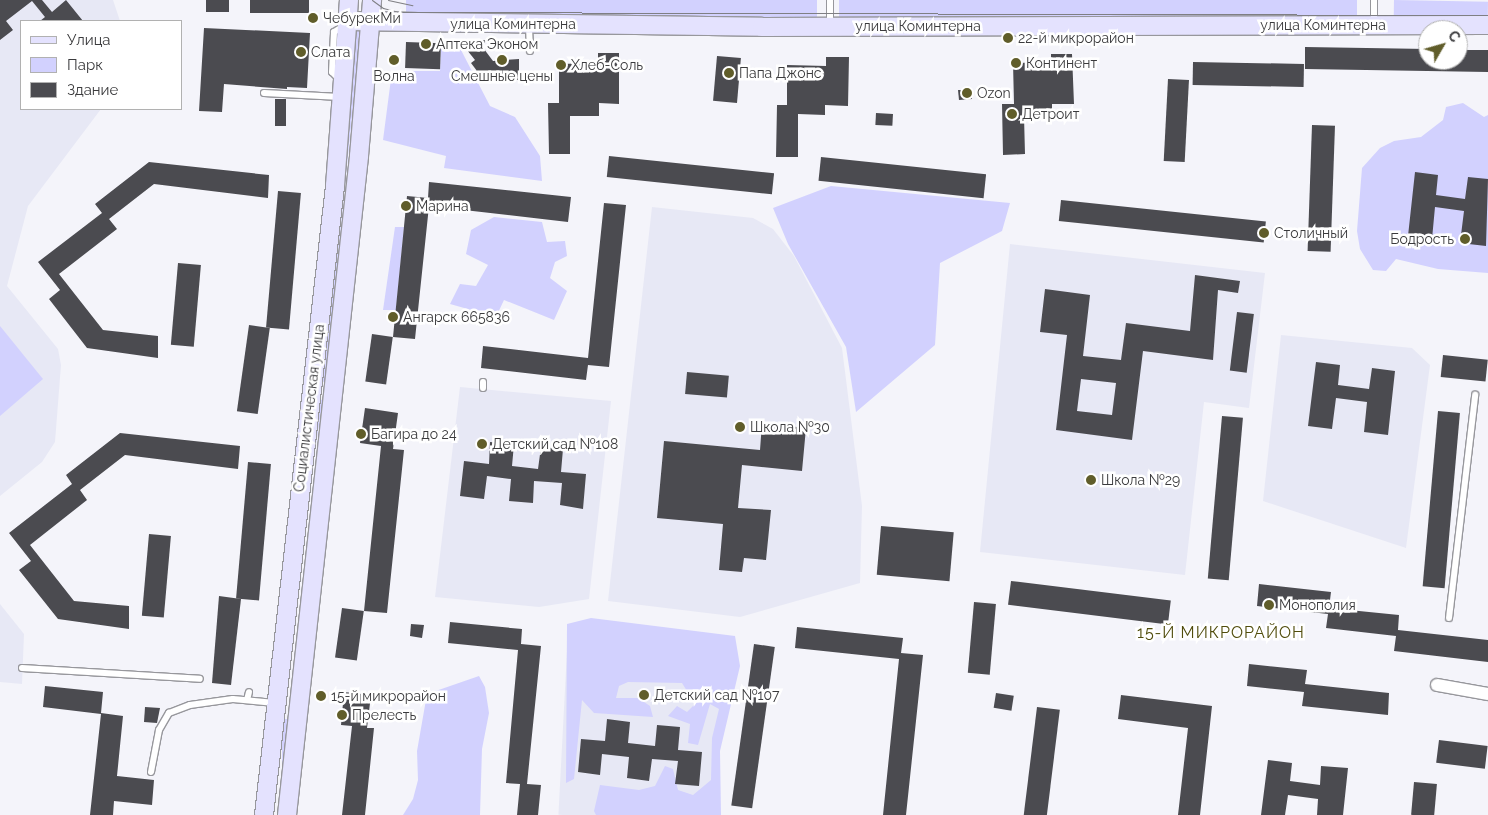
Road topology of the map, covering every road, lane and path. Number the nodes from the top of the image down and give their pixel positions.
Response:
1 (349, 0) edge
2 (372, 0) edge
3 (830, 0) edge
4 (1374, 0) edge
5 (347, 22) junction
6 (370, 22) junction
7 (529, 24) junction
8 (1374, 25) junction
9 (1488, 25) edge
10 (830, 26) junction
11 (530, 51) dead end
12 (342, 90) junction
13 (264, 94) dead end
14 (1475, 395) dead end
15 (1448, 618) dead end
16 (22, 668) dead end
17 (200, 679) dead end
18 (1437, 685) dead end
19 (249, 692) dead end
20 (1488, 694) edge
21 (247, 700) junction
22 (275, 703) junction
23 (151, 772) dead end
24 (264, 815) edge
25 (287, 815) edge

1 - 5 street, Социалистическая улица
2 - 6 street, Социалистическая улица
3 - 10 lane
4 - 8 lane
5 - 6 street, улица Коминтерна
5 - 12 street, Социалистическая улица
6 - 7 street, улица Коминтерна
6 - 25 street, Социалистическая улица
7 - 10 street, улица Коминтерна
7 - 11 lane
8 - 9 street, улица Коминтерна
8 - 10 street, улица Коминтерна
12 - 13 lane
12 - 22 street, Социалистическая улица
14 - 15 lane
16 - 17 lane
18 - 20 street
19 - 21 lane
21 - 22 lane
21 - 23 lane
22 - 24 street, Социалистическая улица

